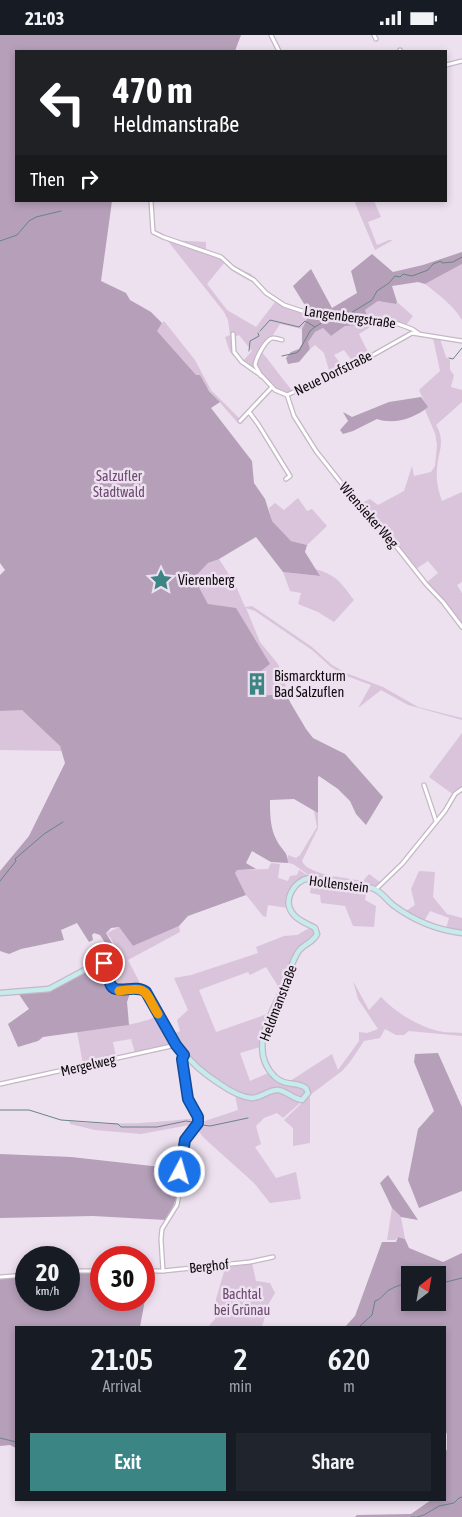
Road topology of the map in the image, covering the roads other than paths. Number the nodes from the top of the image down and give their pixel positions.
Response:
1 (271, 35) edge
2 (278, 50) edge
3 (462, 61) edge
4 (447, 65) edge
5 (152, 202) edge
6 (233, 333) dead end
7 (418, 333) junction
8 (282, 339) dead end
9 (462, 341) edge
10 (262, 376) junction
11 (272, 387) junction
12 (287, 395) junction
13 (249, 412) junction
14 (240, 421) dead end
15 (286, 479) dead end
16 (462, 627) edge
17 (424, 785) dead end
18 (462, 789) edge
19 (436, 821) junction
20 (376, 889) junction
21 (292, 914) joint
22 (462, 933) edge
23 (0, 993) edge
24 (176, 1045) junction
25 (184, 1055) junction
26 (0, 1084) edge
27 (273, 1257) dead end
28 (155, 1271) edge
29 (164, 1271) junction
30 (15, 1276) edge
31 (0, 1277) edge

1 - 2 street
3 - 4 street
5 - 7 street, Langenbergstraße
6 - 10 street, Neue Dorfstraße
7 - 9 street
7 - 12 street, Neue Dorfstraße
8 - 10 street
10 - 11 street, Neue Dorfstraße
11 - 12 street, Neue Dorfstraße
11 - 13 street
12 - 16 street, Wiensieker Weg
13 - 14 street
13 - 15 street
17 - 19 street
18 - 19 street
19 - 20 street
20 - 21 main road, Hollenstein
20 - 22 main road, Hollenstein
21 - 25 main road, Heldmanstraße
23 - 24 main road, Heldmanstraße
24 - 25 main road, Heldmanstraße
24 - 26 street, Mergelweg
25 - 29 street
27 - 29 street, Berghof
28 - 29 street, Berghof
30 - 31 street

